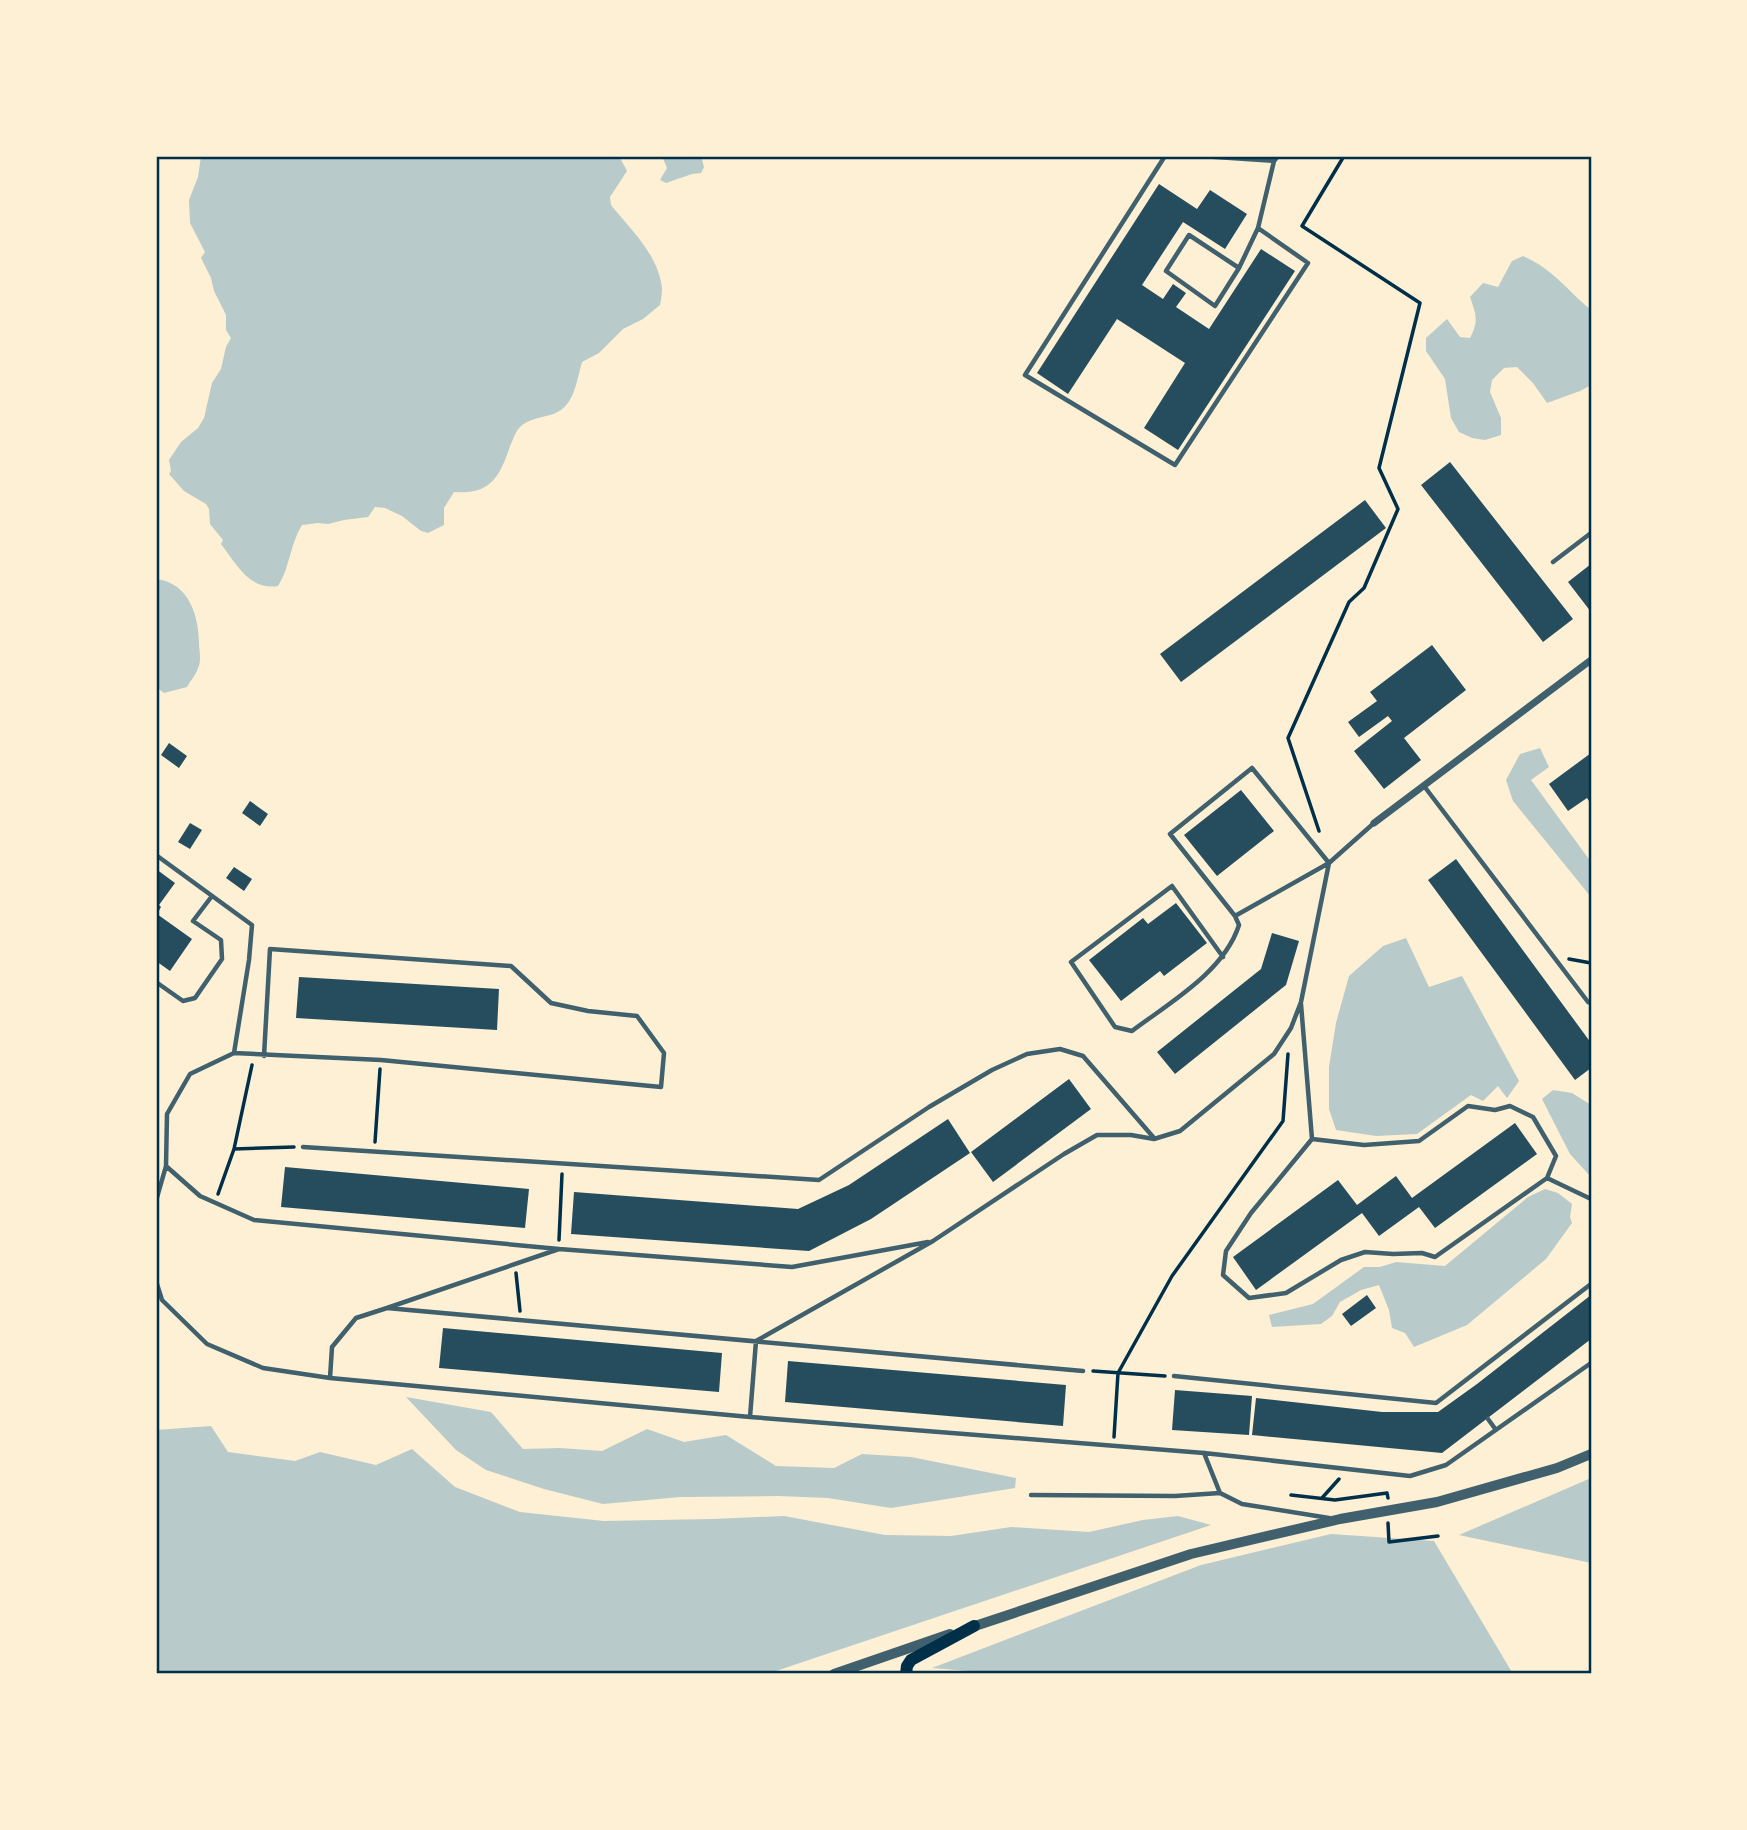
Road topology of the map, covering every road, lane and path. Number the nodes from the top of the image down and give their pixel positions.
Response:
1 (1165, 156) edge
2 (1201, 156) edge
3 (1344, 156) edge
4 (1276, 158) edge
5 (1258, 228) junction
6 (1239, 268) junction
7 (1591, 533) edge
8 (1553, 562) dead end
9 (1591, 660) edge
10 (1424, 786) junction
11 (1374, 823) joint
12 (1321, 838) dead end
13 (156, 855) edge
14 (1329, 863) junction
15 (212, 896) junction
16 (1235, 916) junction
17 (1223, 957) junction
18 (156, 982) edge
19 (1301, 1002) junction
20 (1591, 1003) edge
21 (234, 1053) junction
22 (1288, 1054) dead end
23 (254, 1055) junction
24 (264, 1056) junction
25 (381, 1060) junction
26 (1154, 1139) junction
27 (1312, 1139) junction
28 (303, 1147) joint
29 (234, 1149) junction
30 (374, 1152) junction
31 (563, 1164) junction
32 (166, 1166) junction
33 (1547, 1178) junction
34 (1591, 1199) edge
35 (156, 1201) edge
36 (215, 1203) junction
37 (933, 1241) junction
38 (559, 1249) junction
39 (515, 1264) junction
40 (156, 1281) edge
41 (1591, 1284) edge
42 (387, 1308) junction
43 (521, 1320) junction
44 (756, 1342) junction
45 (1591, 1363) edge
46 (1083, 1371) joint
47 (1118, 1373) junction
48 (1174, 1376) joint
49 (330, 1378) junction
50 (1461, 1384) junction
51 (1466, 1391) dead end
52 (750, 1417) junction
53 (1488, 1419) dead end
54 (1496, 1430) junction
55 (1113, 1446) junction
56 (1204, 1453) junction
57 (1591, 1454) edge
58 (1347, 1469) junction
59 (1220, 1493) junction
60 (1031, 1495) dead end
61 (1322, 1498) dead end
62 (1340, 1519) junction
63 (974, 1626) junction
64 (834, 1674) edge
65 (906, 1674) edge

1 - 5 lane
2 - 4 lane
3 - 12 path
4 - 5 lane
5 - 6 lane
6 - 6 lane
7 - 8 lane
9 - 10 street
10 - 11 street
10 - 20 lane
11 - 14 lane
13 - 15 lane
14 - 16 lane
14 - 16 lane
14 - 19 lane
15 - 18 lane
15 - 21 lane
16 - 17 lane
17 - 17 lane
19 - 26 lane
19 - 27 lane
21 - 23 lane
21 - 32 lane
22 - 47 path
23 - 24 lane
23 - 29 path
24 - 25 lane
24 - 25 lane
25 - 30 path
26 - 31 lane
26 - 37 lane
27 - 33 lane
27 - 33 lane
28 - 29 path
28 - 30 lane
29 - 36 path
30 - 31 lane
31 - 38 path
32 - 35 lane
32 - 36 lane
33 - 34 lane
36 - 38 lane
37 - 38 lane
37 - 44 lane
38 - 39 lane
39 - 42 lane
39 - 43 path
40 - 49 lane
41 - 50 lane
42 - 43 lane
42 - 49 lane
43 - 44 lane
44 - 46 lane
44 - 52 lane
45 - 54 lane
46 - 47 path
47 - 48 path
47 - 55 path
48 - 50 lane
49 - 52 lane
50 - 51 lane
52 - 55 lane
53 - 54 lane
54 - 58 lane
55 - 56 lane
56 - 58 lane
56 - 59 lane
57 - 62 street
58 - 61 path
59 - 60 lane
59 - 62 lane
62 - 63 street
63 - 64 street
63 - 65 main road

